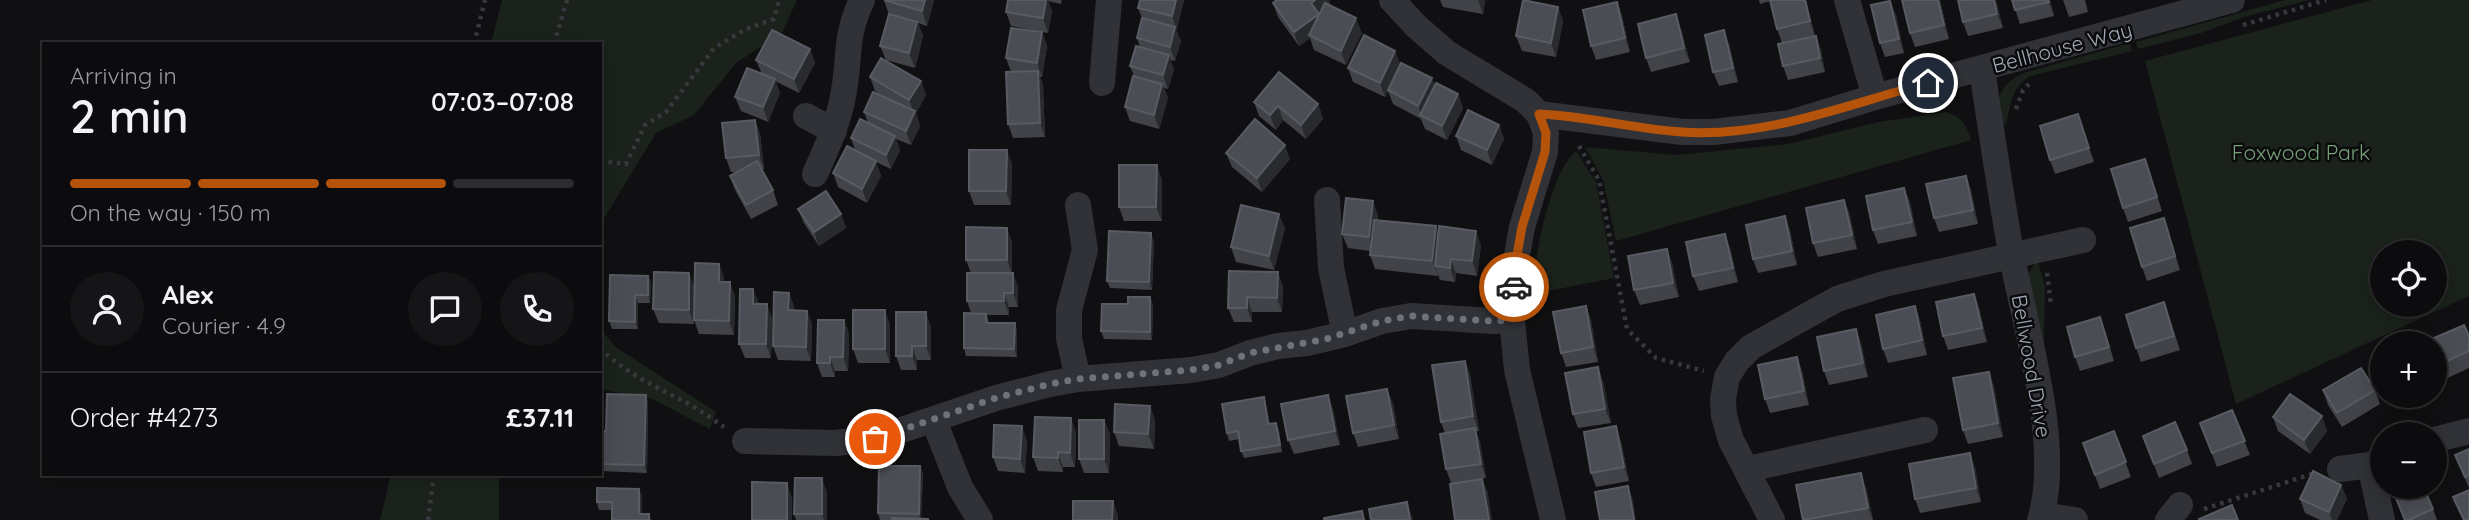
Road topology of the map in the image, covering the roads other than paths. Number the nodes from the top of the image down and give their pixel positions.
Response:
1 (862, 0) edge
2 (1110, 0) edge
3 (1392, 0) edge
4 (1847, 0) edge
5 (2232, 0) edge
6 (1982, 68) junction
7 (1102, 83) dead end
8 (1875, 97) junction
9 (1550, 114) junction
10 (806, 116) dead end
11 (834, 131) junction
12 (815, 174) dead end
13 (1327, 200) dead end
14 (1078, 205) dead end
15 (2083, 240) dead end
16 (2011, 255) junction
17 (1512, 320) junction
18 (1345, 334) junction
19 (1078, 379) junction
20 (934, 421) junction
21 (1925, 430) dead end
22 (2469, 431) edge
23 (2447, 437) edge
24 (745, 441) road end
25 (2370, 464) edge
26 (1748, 469) junction
27 (2340, 469) road end
28 (2380, 499) edge
29 (2041, 517) edge
30 (980, 520) edge
31 (1553, 520) edge
32 (1772, 520) edge
33 (2075, 520) edge
34 (2382, 520) edge

1 - 11 street
2 - 7 street
3 - 9 street
4 - 8 street
5 - 6 street, Bellhouse Way
6 - 8 street, Bellhouse Way
6 - 16 street, Bellwood Drive
8 - 9 street, Bellhouse Way
9 - 17 street
10 - 11 street
11 - 12 street
13 - 18 street
14 - 19 street
15 - 16 street
16 - 26 street
16 - 29 street, Bellwood Drive
17 - 18 street
17 - 31 street
18 - 19 street
19 - 20 street
20 - 24 street
20 - 30 street
21 - 26 street
22 - 23 street
25 - 27 street
26 - 32 street
28 - 34 street
29 - 33 street

